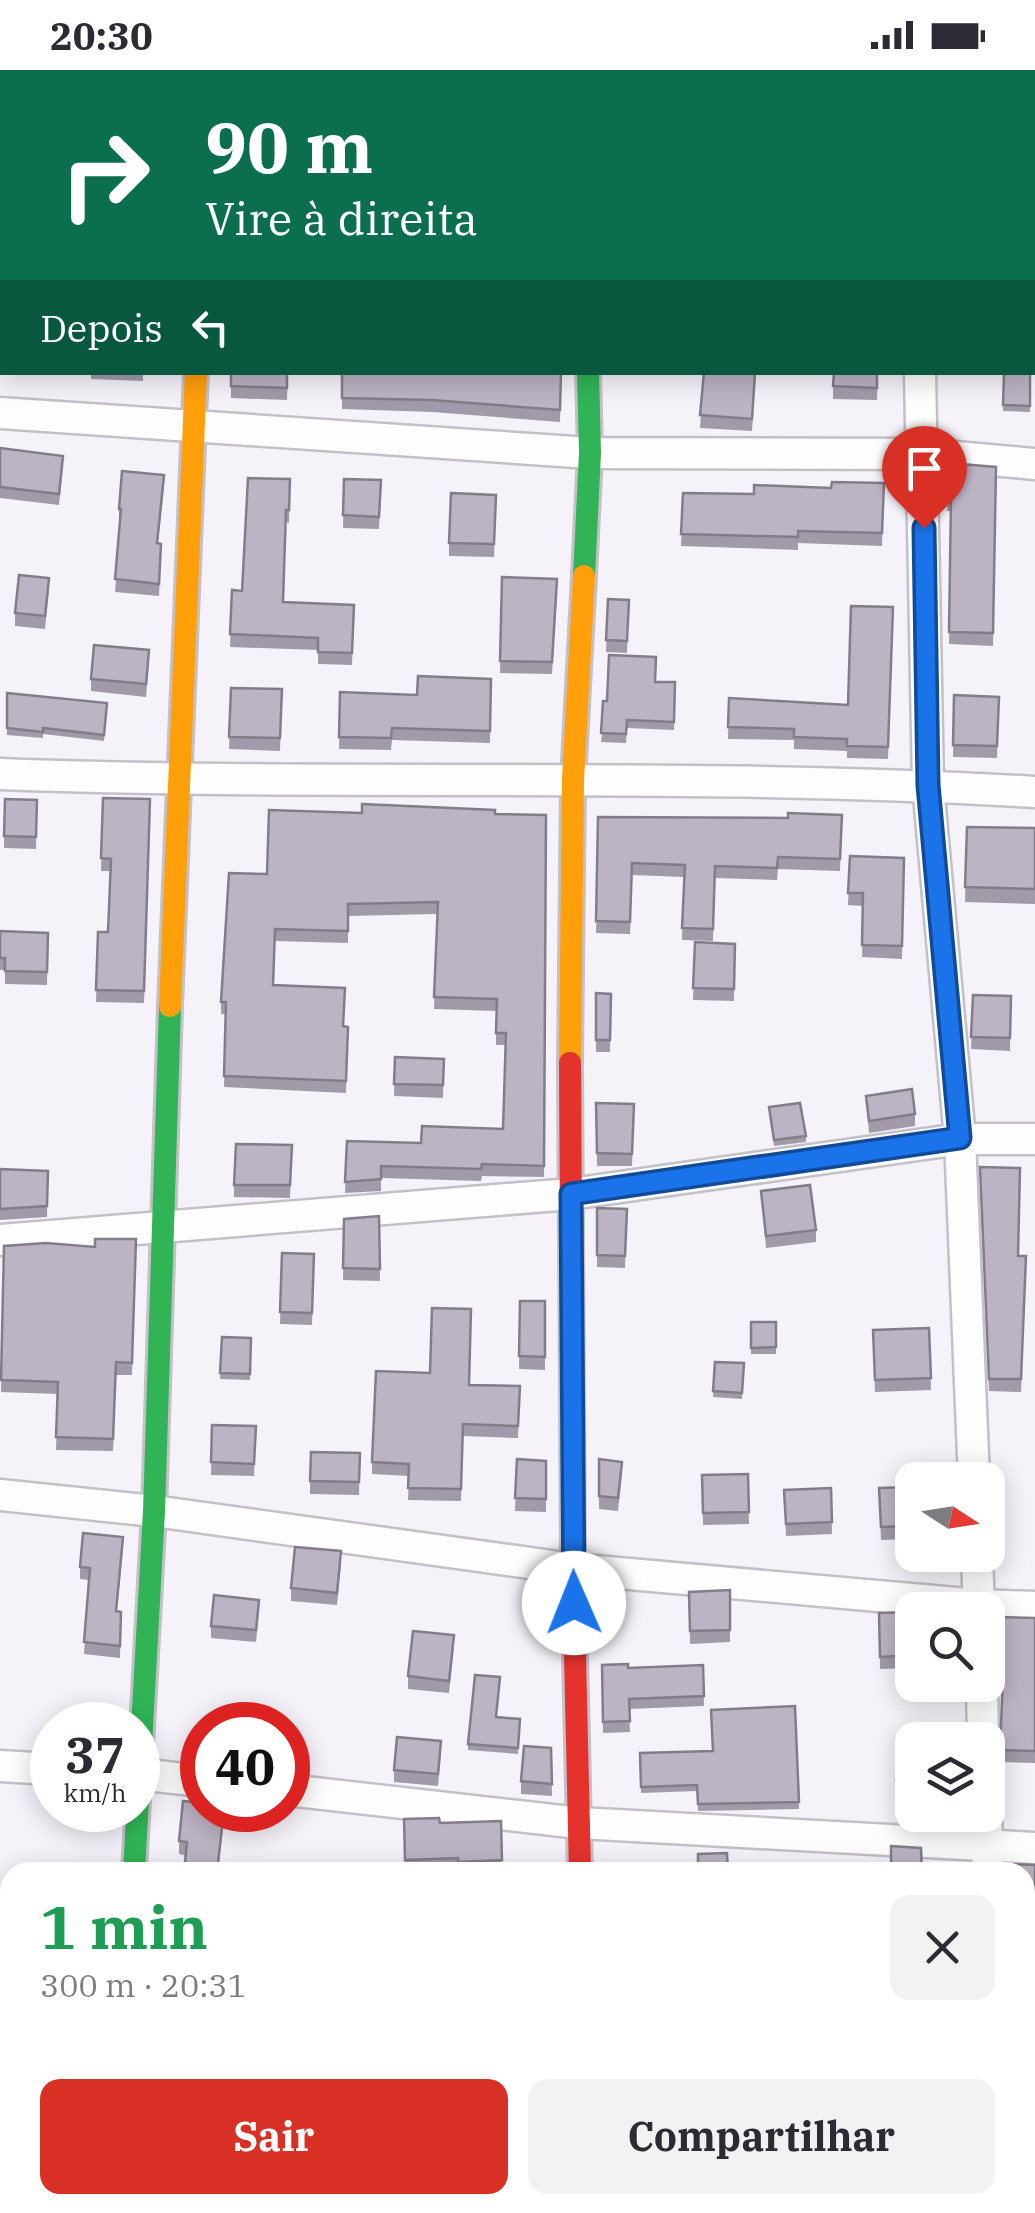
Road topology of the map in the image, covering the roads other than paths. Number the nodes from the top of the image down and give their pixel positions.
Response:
1 (196, 375) edge
2 (588, 375) edge
3 (920, 375) edge
4 (0, 413) edge
5 (195, 424) junction
6 (590, 453) junction
7 (923, 454) junction
8 (1035, 464) edge
9 (0, 774) edge
10 (572, 780) junction
11 (176, 781) junction
12 (928, 785) junction
13 (1035, 792) edge
14 (960, 1138) junction
15 (1035, 1139) edge
16 (571, 1194) junction
17 (164, 1225) junction
18 (0, 1240) edge
19 (973, 1462) edge
20 (0, 1495) edge
21 (154, 1511) junction
22 (573, 1569) junction
23 (895, 1600) edge
24 (1035, 1607) edge
25 (1005, 1608) edge
26 (143, 1702) edge
27 (0, 1766) edge
28 (30, 1768) edge
29 (310, 1792) edge
30 (579, 1823) junction
31 (136, 1832) edge
32 (987, 1832) edge
33 (1035, 1848) edge
34 (988, 1859) edge
35 (135, 1862) edge
36 (580, 1862) edge

1 - 5 street
2 - 6 street
3 - 7 street
4 - 5 street
5 - 6 street
5 - 11 street
6 - 7 street
6 - 10 street
7 - 8 street
7 - 12 street
9 - 11 street
10 - 11 street
10 - 12 street
10 - 16 street
11 - 17 street
12 - 13 street
12 - 14 street
14 - 15 street
14 - 16 street
14 - 19 street
16 - 17 street
16 - 22 street
17 - 18 street
17 - 21 street
20 - 21 street
21 - 22 street
21 - 26 street
22 - 23 street
22 - 30 street
24 - 25 street
27 - 28 street
29 - 30 street
30 - 34 street
30 - 36 street
31 - 35 street
32 - 34 street
33 - 34 street

